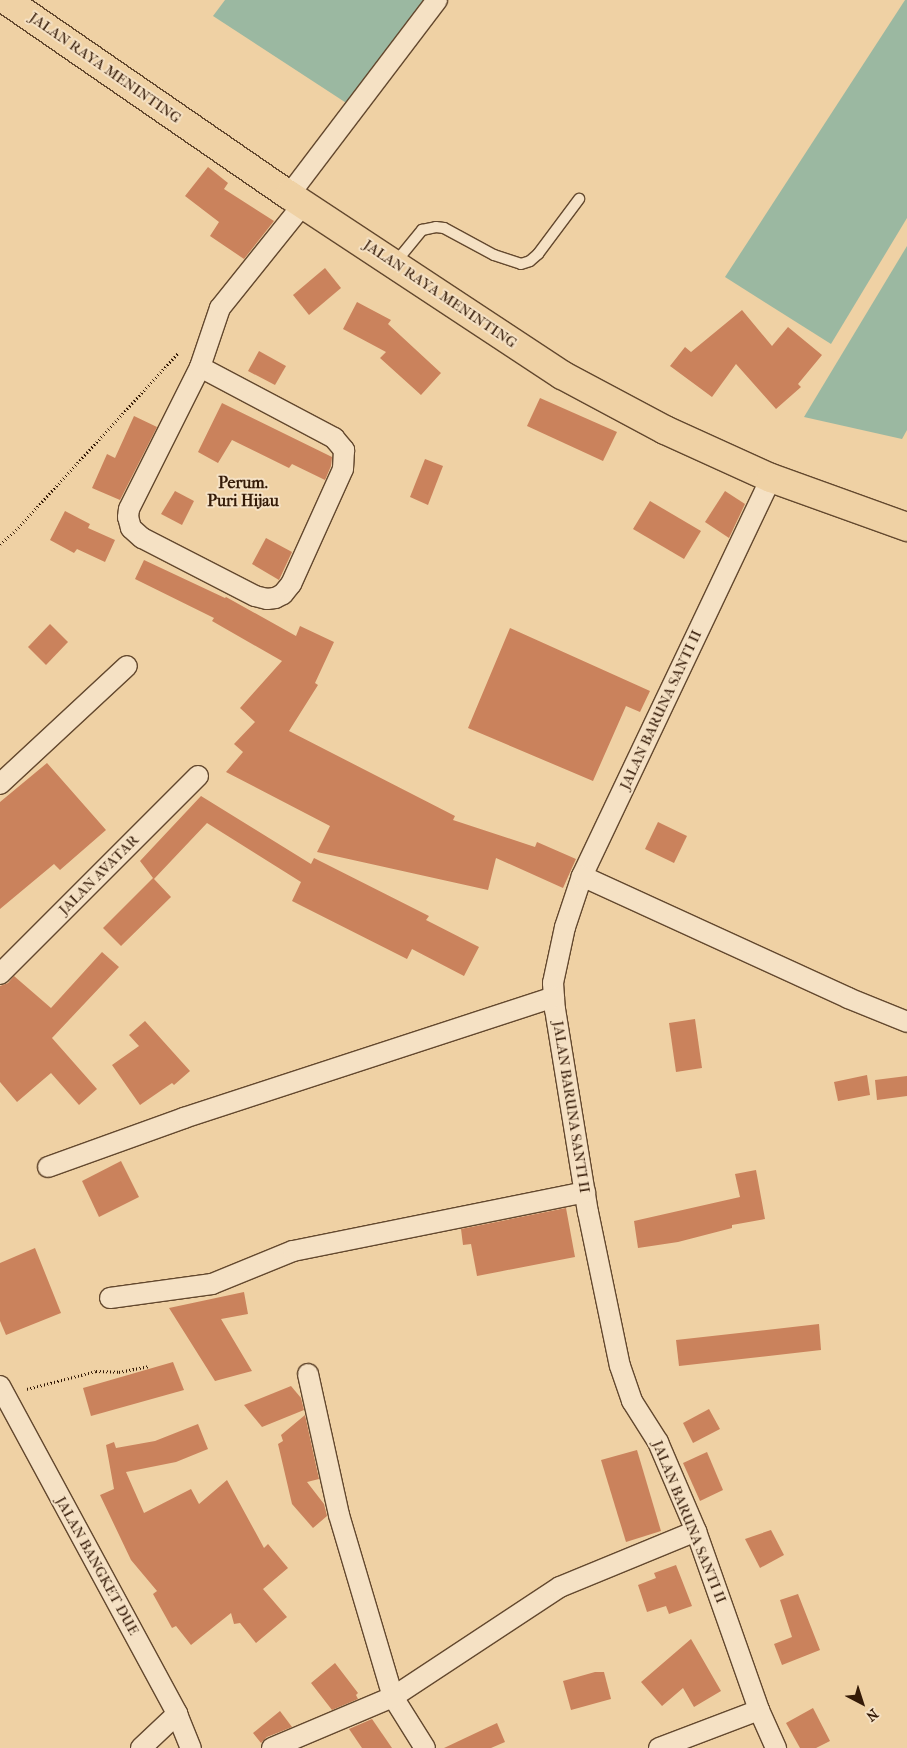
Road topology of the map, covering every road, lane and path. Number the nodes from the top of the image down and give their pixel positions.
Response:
1 (6, 0) edge
2 (437, 0) edge
3 (297, 199) junction
4 (579, 199) dead end
5 (394, 263) junction
6 (181, 351) dead end
7 (200, 367) junction
8 (772, 478) junction
9 (904, 522) edge
10 (0, 544) edge
11 (127, 666) dead end
12 (198, 776) dead end
13 (0, 784) edge
14 (582, 876) junction
15 (0, 974) edge
16 (554, 997) junction
17 (907, 1022) edge
18 (48, 1167) dead end
19 (585, 1192) junction
20 (110, 1298) dead end
21 (149, 1366) dead end
22 (308, 1374) dead end
23 (0, 1386) edge
24 (10, 1407) junction
25 (696, 1531) junction
26 (393, 1697) junction
27 (759, 1710) junction
28 (177, 1714) junction
29 (142, 1748) edge
30 (191, 1748) edge
31 (272, 1748) edge
32 (425, 1748) edge
33 (659, 1748) edge
34 (776, 1748) edge

1 - 3 highway, JALAN RAYA MENINTING
2 - 3 street
3 - 5 highway, JALAN RAYA MENINTING
3 - 7 street
4 - 5 lane
5 - 8 highway, JALAN RAYA MENINTING
6 - 10 path
7 - 7 street
8 - 9 highway, JALAN RAYA MENINTING
8 - 14 street, JALAN BARUNA SANTI II
11 - 13 street
12 - 15 street, JALAN AVATAR
14 - 16 street, JALAN BARUNA SANTI II
14 - 17 street
16 - 18 street
16 - 19 street, JALAN BARUNA SANTI II
19 - 20 street
19 - 25 street, JALAN BARUNA SANTI II
21 - 24 path
22 - 26 street
23 - 24 street, JALAN BANGKET DUE
24 - 28 street, JALAN BANGKET DUE
25 - 26 street
25 - 27 street, JALAN BARUNA SANTI II
26 - 31 street
26 - 32 street
27 - 33 street
27 - 34 street, JALAN BARUNA SANTI II
28 - 29 street
28 - 30 street, JALAN BANGKET DUE

